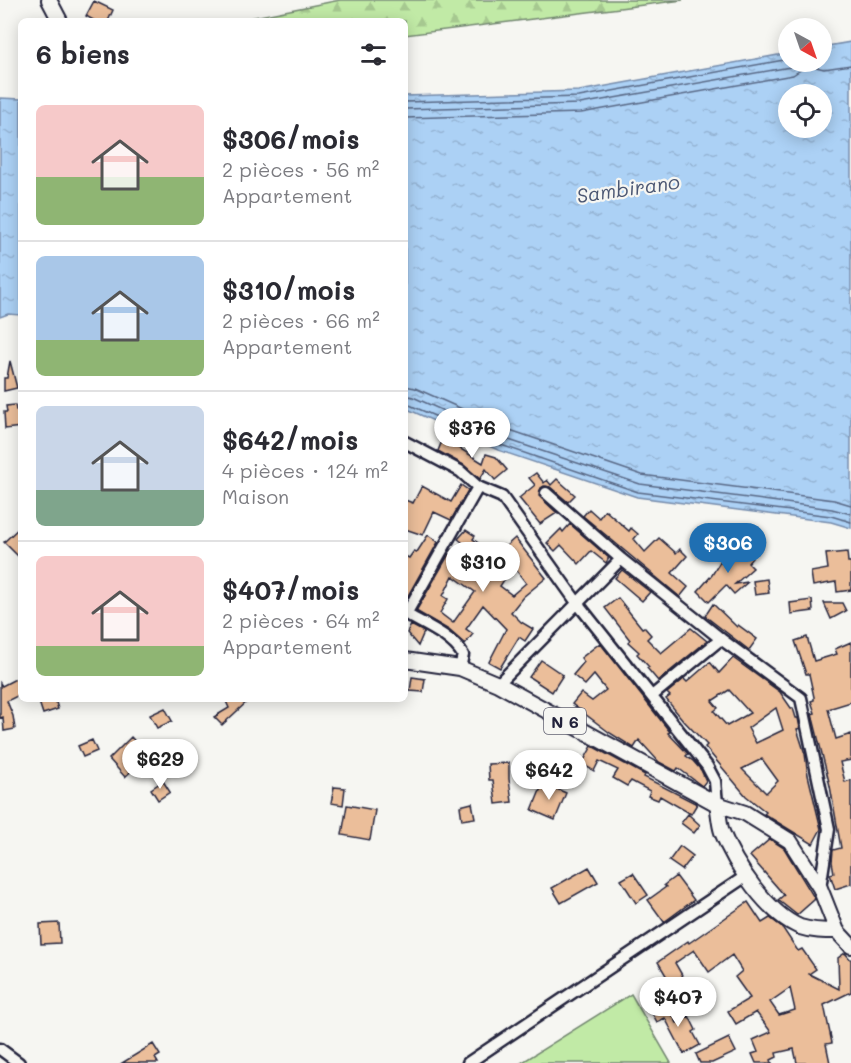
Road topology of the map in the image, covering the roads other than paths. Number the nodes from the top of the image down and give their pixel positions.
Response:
1 (49, 0) edge
2 (58, 18) edge
3 (408, 444) edge
4 (478, 487) junction
5 (546, 493) dead end
6 (621, 559) junction
7 (578, 604) junction
8 (408, 610) edge
9 (408, 615) edge
10 (721, 639) junction
11 (408, 660) edge
12 (460, 668) junction
13 (498, 684) junction
14 (652, 696) junction
15 (717, 804) junction
16 (746, 876) junction
17 (820, 888) junction
18 (837, 932) junction
19 (851, 946) edge
20 (0, 1049) edge
21 (19, 1063) edge
22 (468, 1063) edge

1 - 2 main road
3 - 4 street
4 - 7 street
4 - 8 street
5 - 6 street
6 - 7 street
6 - 10 street
7 - 13 street
7 - 14 street
9 - 12 street
10 - 14 street
10 - 17 street
11 - 12 main road, N 6
12 - 13 main road, N 6
13 - 15 main road, N 6
14 - 15 street
15 - 16 main road
15 - 17 main road, N 6
16 - 18 main road
16 - 22 street
17 - 18 main road, N 6
18 - 19 main road, N 6
20 - 21 street

